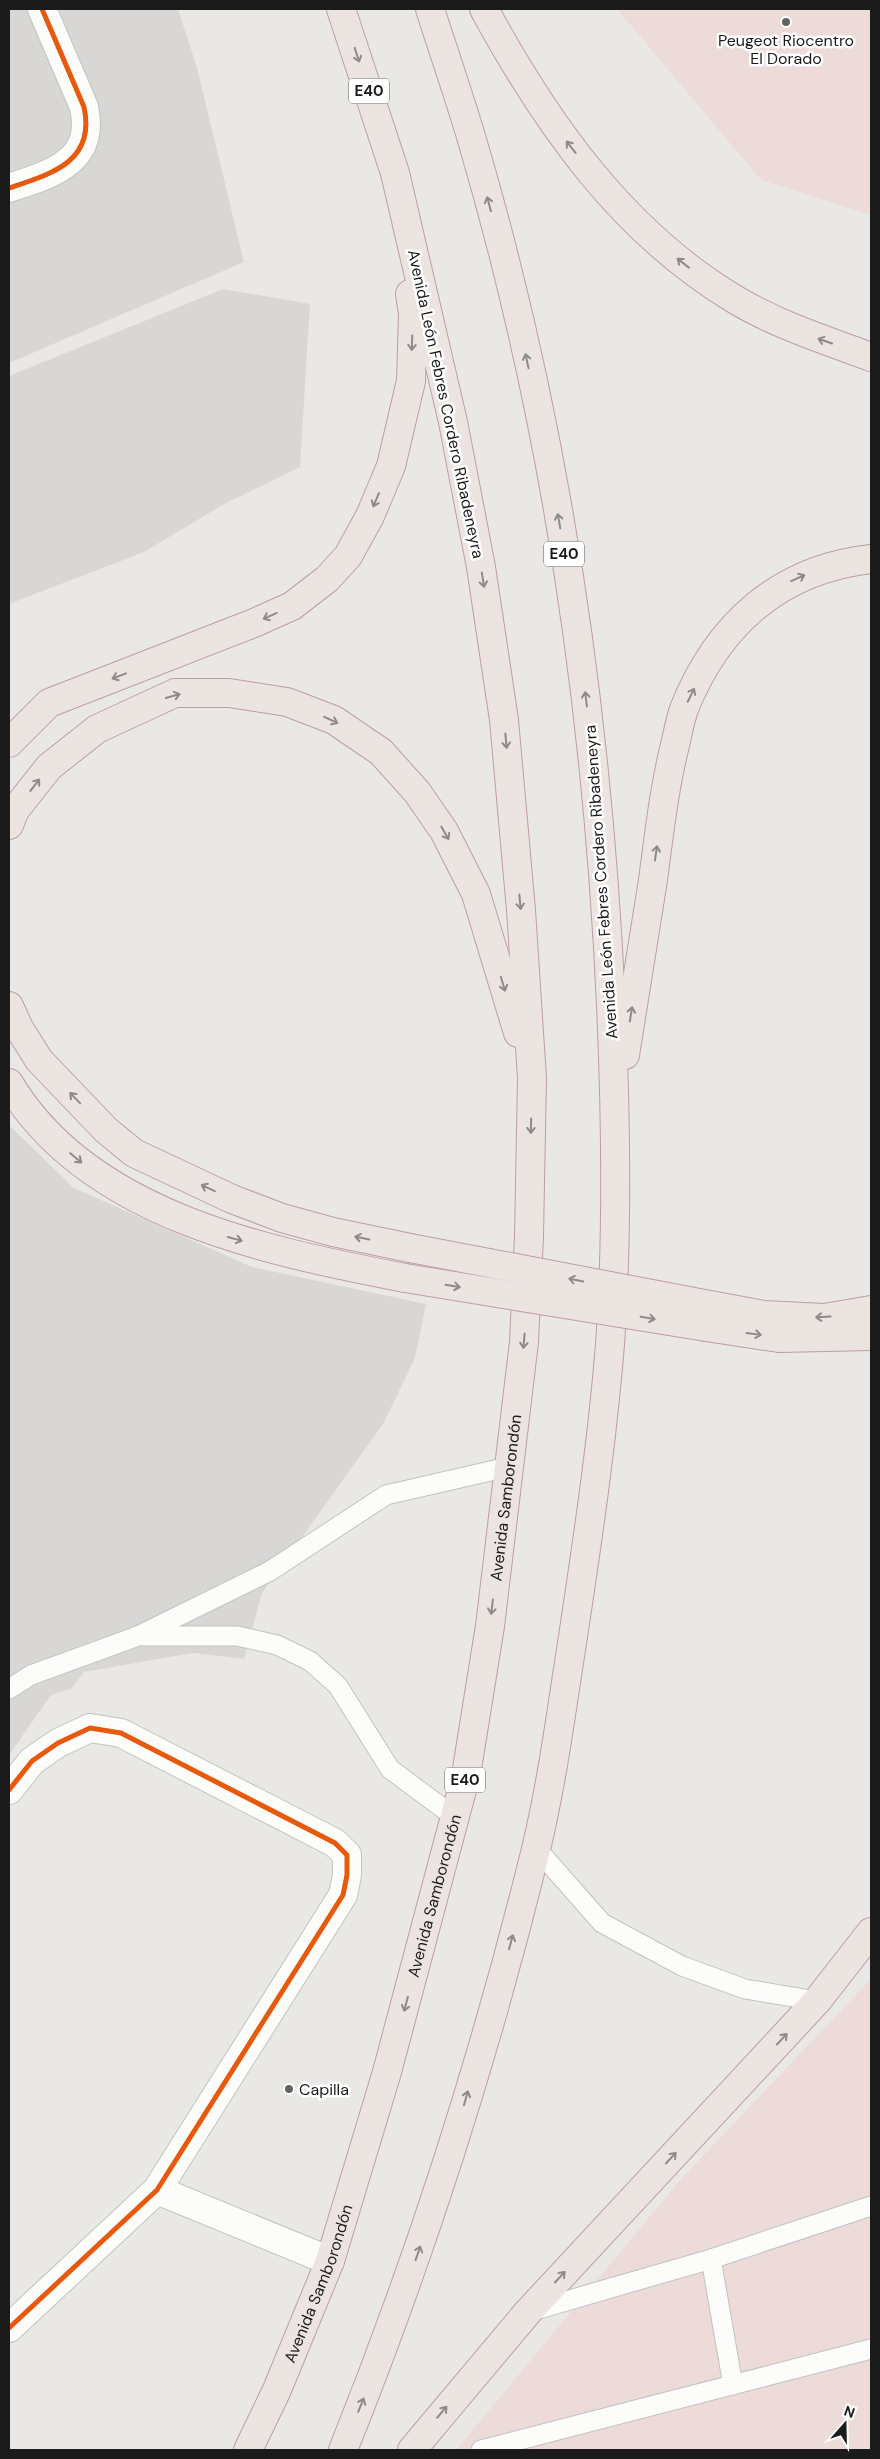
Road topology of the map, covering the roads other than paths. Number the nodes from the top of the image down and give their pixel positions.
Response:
1 (42, 9) edge
2 (341, 9) edge
3 (430, 9) edge
4 (484, 9) edge
5 (395, 173) junction
6 (9, 188) edge
7 (871, 357) edge
8 (871, 559) edge
9 (9, 743) edge
10 (9, 825) edge
11 (9, 1006) edge
12 (532, 1078) junction
13 (9, 1083) edge
14 (615, 1114) junction
15 (871, 1310) edge
16 (708, 1316) junction
17 (871, 1336) edge
18 (508, 1467) junction
19 (138, 1636) junction
20 (9, 1689) edge
21 (9, 1790) edge
22 (456, 1818) junction
23 (536, 1848) junction
24 (871, 1932) edge
25 (817, 2001) junction
26 (157, 2190) junction
27 (871, 2206) edge
28 (711, 2259) junction
29 (330, 2261) junction
30 (527, 2313) junction
31 (9, 2328) edge
32 (871, 2349) edge
33 (733, 2384) junction
34 (248, 2450) edge
35 (343, 2450) edge
36 (412, 2450) edge
37 (482, 2450) edge

1 - 6 street
2 -> 5 highway, Avenida León Febres Cordero Ribadeneyra / E40
14 -> 3 highway, Avenida León Febres Cordero Ribadeneyra / E40
7 -> 4 highway
5 -> 9 highway
5 -> 12 highway, Avenida León Febres Cordero Ribadeneyra / E40
14 -> 8 highway
10 -> 12 highway
16 -> 11 highway, bridge
12 -> 18 highway, Avenida Samborondón / E40
13 -> 16 highway, bridge
14 - 23 highway, E40
15 -> 16 highway
16 -> 17 highway
18 - 19 lane
18 -> 22 highway, Avenida Samborondón / E40
19 - 20 lane
19 - 22 lane
21 - 26 street
22 -> 29 highway, Avenida Samborondón / E40
23 - 25 lane
35 -> 23 highway, E40
24 - 25 highway
30 -> 25 highway
26 - 29 street
26 - 31 street
27 - 28 lane
28 - 30 lane
28 - 33 lane
29 - 34 highway, Avenida Samborondón / E40
36 -> 30 highway
32 - 33 lane
33 - 37 lane

